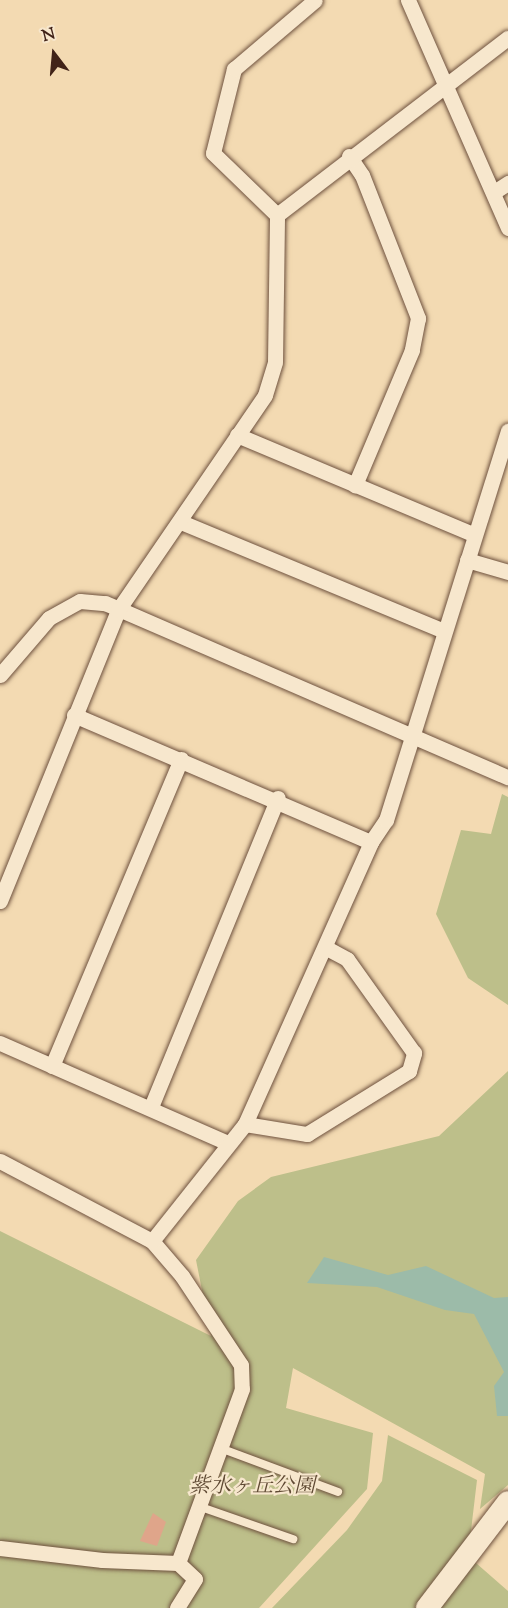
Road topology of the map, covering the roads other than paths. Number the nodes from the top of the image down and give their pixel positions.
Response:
1 (315, 0) edge
2 (408, 0) edge
3 (508, 38) edge
4 (444, 86) junction
5 (349, 156) junction
6 (508, 183) edge
7 (494, 192) junction
8 (277, 215) junction
9 (508, 228) edge
10 (508, 431) edge
11 (237, 435) junction
12 (356, 485) junction
13 (181, 522) junction
14 (473, 534) junction
15 (467, 560) junction
16 (508, 572) edge
17 (118, 610) junction
18 (444, 631) junction
19 (0, 675) edge
20 (74, 715) junction
21 (411, 738) junction
22 (180, 759) junction
23 (508, 777) edge
24 (278, 798) junction
25 (371, 842) junction
26 (0, 900) edge
27 (326, 948) junction
28 (0, 1043) edge
29 (52, 1066) junction
30 (151, 1107) junction
31 (245, 1124) junction
32 (228, 1143) junction
33 (0, 1161) edge
34 (152, 1241) junction
35 (220, 1448) junction
36 (338, 1492) dead end
37 (508, 1502) edge
38 (198, 1506) junction
39 (293, 1539) dead end
40 (0, 1548) edge
41 (178, 1563) junction
42 (177, 1608) edge
43 (428, 1608) edge

1 - 8 street
2 - 4 street
3 - 4 street
4 - 5 street
4 - 7 street
5 - 8 street
5 - 12 street
6 - 7 street
7 - 9 street
8 - 11 street
10 - 14 street
11 - 12 street
11 - 13 street
12 - 14 street
13 - 17 street
13 - 18 street
14 - 15 street
15 - 16 street
15 - 18 street
17 - 19 street
17 - 20 street
17 - 21 street
18 - 21 street
20 - 22 street
20 - 26 street
21 - 23 street
21 - 25 street
22 - 24 street
22 - 29 street
24 - 25 street
24 - 30 street
25 - 27 street
27 - 31 street
27 - 31 street
28 - 29 street
29 - 30 street
30 - 32 street
31 - 32 street
32 - 34 street
33 - 34 street
34 - 35 street
35 - 36 lane
35 - 38 street
37 - 43 street
38 - 39 lane
38 - 41 street
40 - 41 street
41 - 42 street

